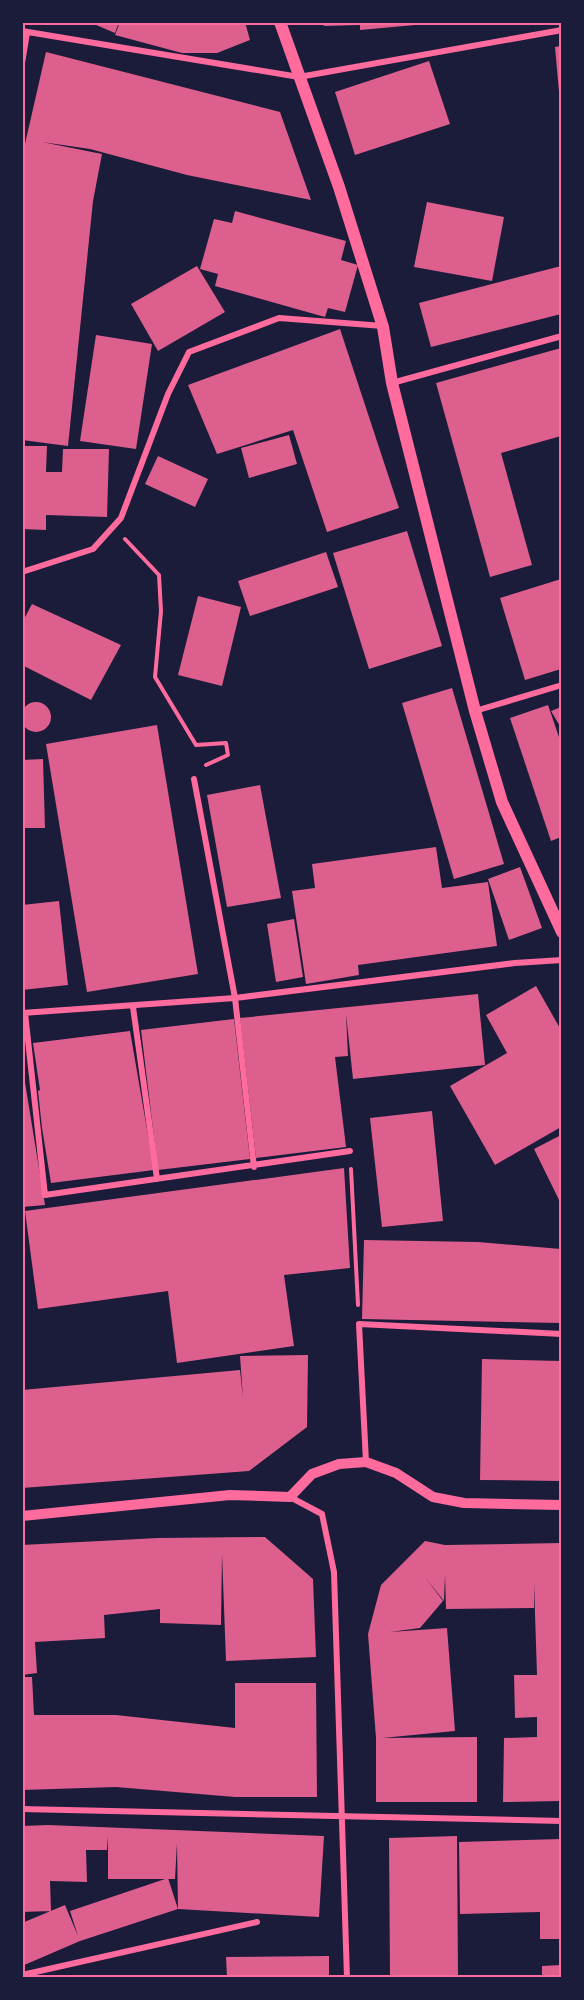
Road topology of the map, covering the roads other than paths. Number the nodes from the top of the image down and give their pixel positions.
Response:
1 (280, 22) edge
2 (561, 30) edge
3 (25, 32) edge
4 (22, 63) edge
5 (299, 77) junction
6 (384, 327) junction
7 (561, 336) edge
8 (392, 383) junction
9 (22, 572) edge
10 (561, 685) edge
11 (475, 711) junction
12 (194, 779) road end
13 (561, 932) edge
14 (561, 960) edge
15 (235, 998) junction
16 (132, 1007) junction
17 (24, 1013) edge
18 (350, 1151) road end
19 (254, 1167) junction
20 (157, 1179) junction
21 (561, 1334) edge
22 (366, 1462) junction
23 (290, 1497) junction
24 (561, 1505) edge
25 (22, 1516) edge
26 (22, 1809) edge
27 (343, 1817) junction
28 (561, 1821) edge
29 (257, 1922) dead end
30 (22, 1975) edge
31 (347, 1977) edge

1 - 5 main road
2 - 5 street
3 - 4 street
3 - 5 street
5 - 6 main road
6 - 8 main road
6 - 9 street
7 - 8 street
8 - 11 main road
10 - 11 street
11 - 13 main road
12 - 15 street
14 - 15 street
15 - 16 street
15 - 19 street
16 - 17 street
16 - 20 street
17 - 20 street
18 - 19 street
19 - 20 street
21 - 22 street
22 - 23 street
22 - 24 street
23 - 25 street
23 - 27 street
26 - 27 street
27 - 28 street
27 - 31 street
29 - 30 street

